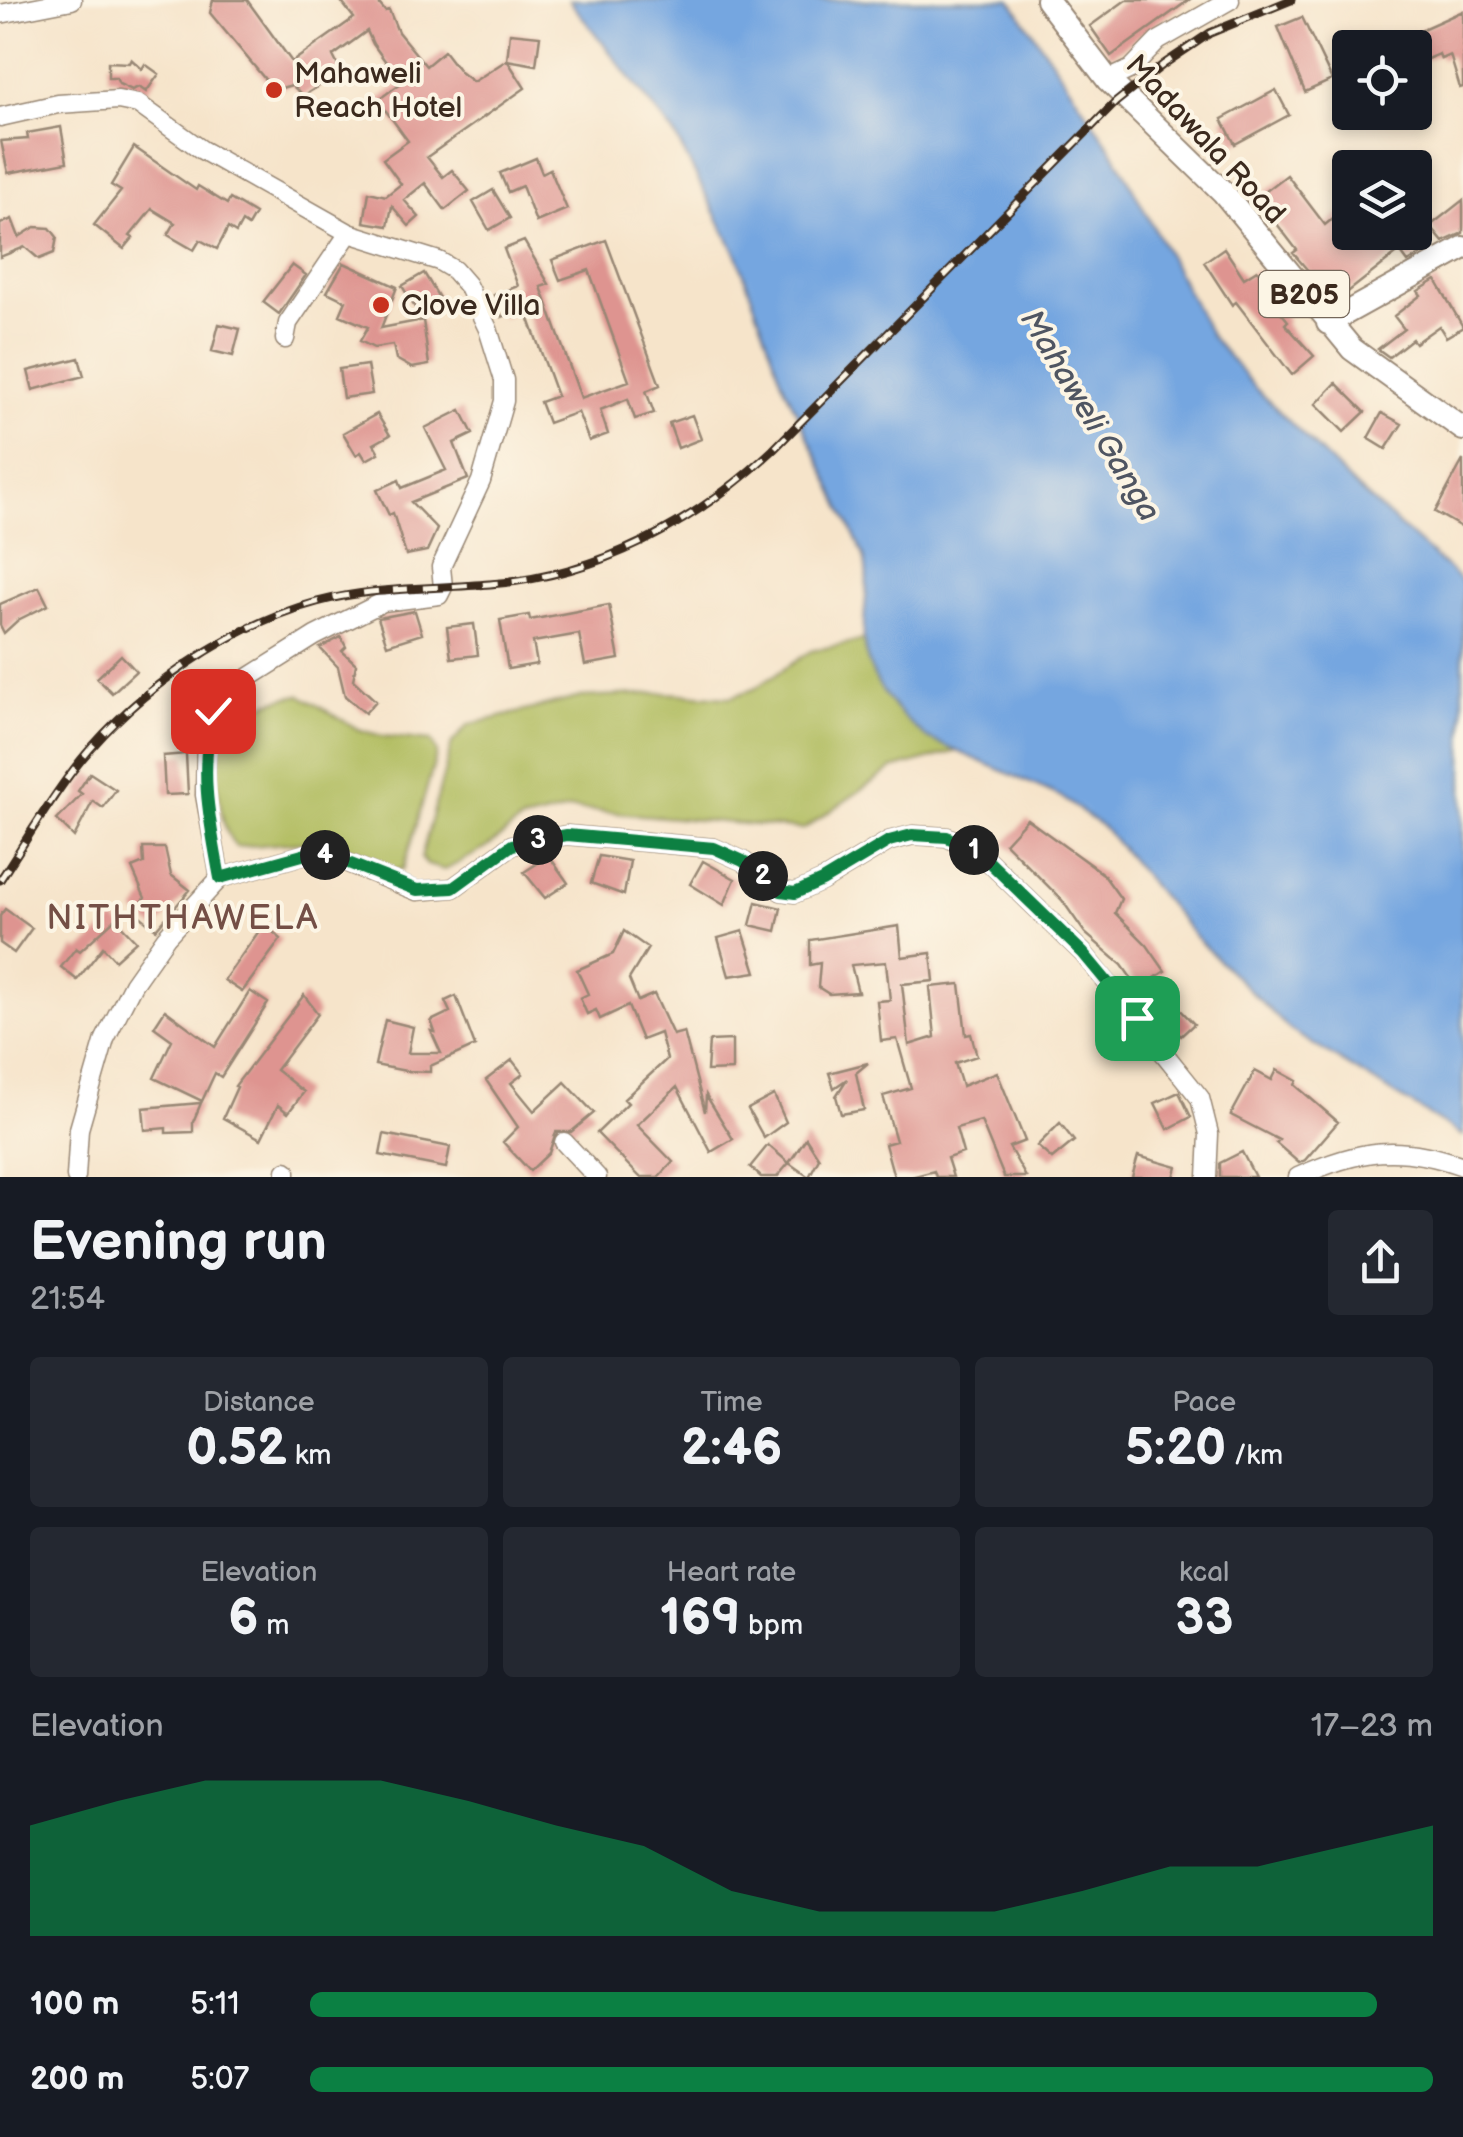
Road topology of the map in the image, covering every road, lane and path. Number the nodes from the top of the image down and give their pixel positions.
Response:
1 (72, 0) edge
2 (1047, 0) edge
3 (1230, 0) edge
4 (0, 14) edge
5 (1108, 80) junction
6 (0, 117) edge
7 (348, 234) junction
8 (1463, 248) edge
9 (1328, 324) junction
10 (286, 339) dead end
11 (1463, 429) edge
12 (220, 878) junction
13 (564, 1142) dead end
14 (1463, 1166) edge
15 (76, 1177) edge
16 (597, 1177) edge
17 (1206, 1177) edge
18 (1298, 1177) edge

1 - 4 street
2 - 5 main road, Madawala Road / B205
3 - 5 street
5 - 9 main road, Madawala Road / B205
6 - 7 street
7 - 10 street
7 - 12 street
8 - 9 main road
9 - 11 main road, Madawala Road / B205
12 - 15 street
12 - 17 street
13 - 16 street
14 - 18 street

